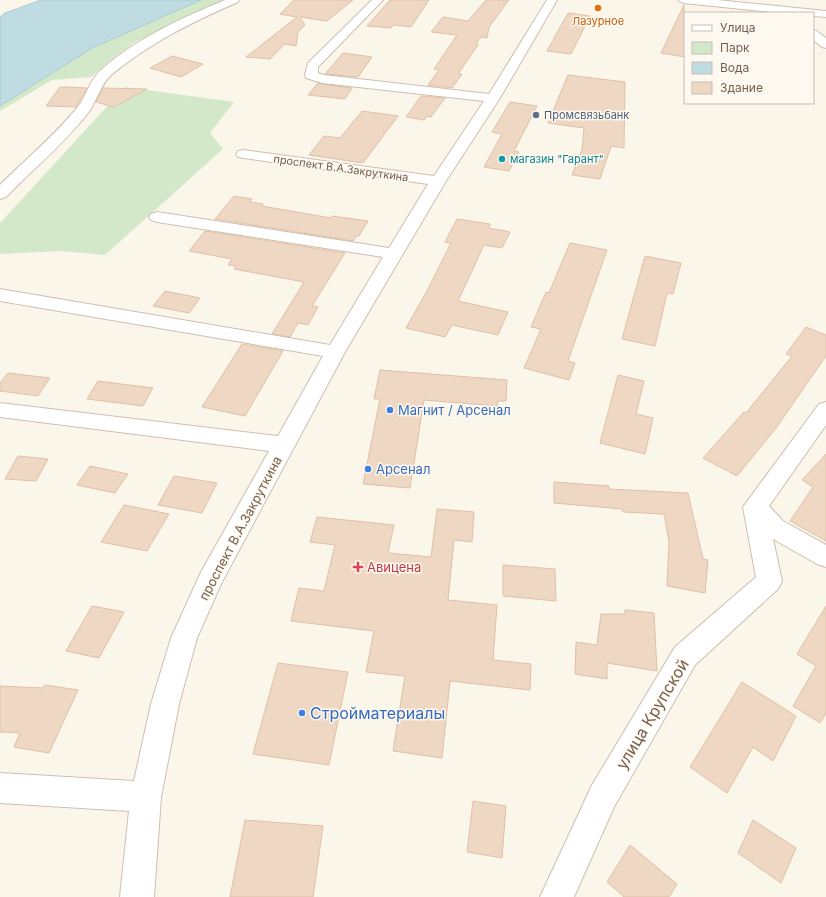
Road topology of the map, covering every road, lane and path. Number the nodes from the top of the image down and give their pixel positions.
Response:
1 (234, 0) edge
2 (378, 0) edge
3 (552, 0) edge
4 (683, 0) edge
5 (784, 11) edge
6 (798, 12) edge
7 (814, 13) edge
8 (826, 14) edge
9 (814, 35) edge
10 (826, 44) edge
11 (493, 98) junction
12 (243, 154) dead end
13 (438, 181) junction
14 (0, 194) edge
15 (157, 217) dead end
16 (395, 254) junction
17 (0, 295) edge
18 (335, 352) junction
19 (826, 409) edge
20 (0, 410) edge
21 (285, 445) junction
22 (755, 507) junction
23 (826, 557) edge
24 (0, 788) edge
25 (146, 797) junction
26 (137, 897) edge
27 (557, 897) edge

1 - 14 street
2 - 11 street
3 - 11 street, проспект В.А.Закруткина
4 - 5 street
5 - 6 street
7 - 8 street
9 - 10 street
11 - 13 street, проспект В.А.Закруткина
12 - 13 street, проспект В.А.Закруткина
13 - 16 street, проспект В.А.Закруткина
15 - 16 street
16 - 18 street, проспект В.А.Закруткина
17 - 18 street
18 - 21 street, проспект В.А.Закруткина
19 - 22 street
20 - 21 street, проспект В.А.Закруткина
21 - 25 street, проспект В.А.Закруткина
22 - 23 street
22 - 27 street, улица Крупской
24 - 25 street
25 - 26 street, проспект В.А.Закруткина

